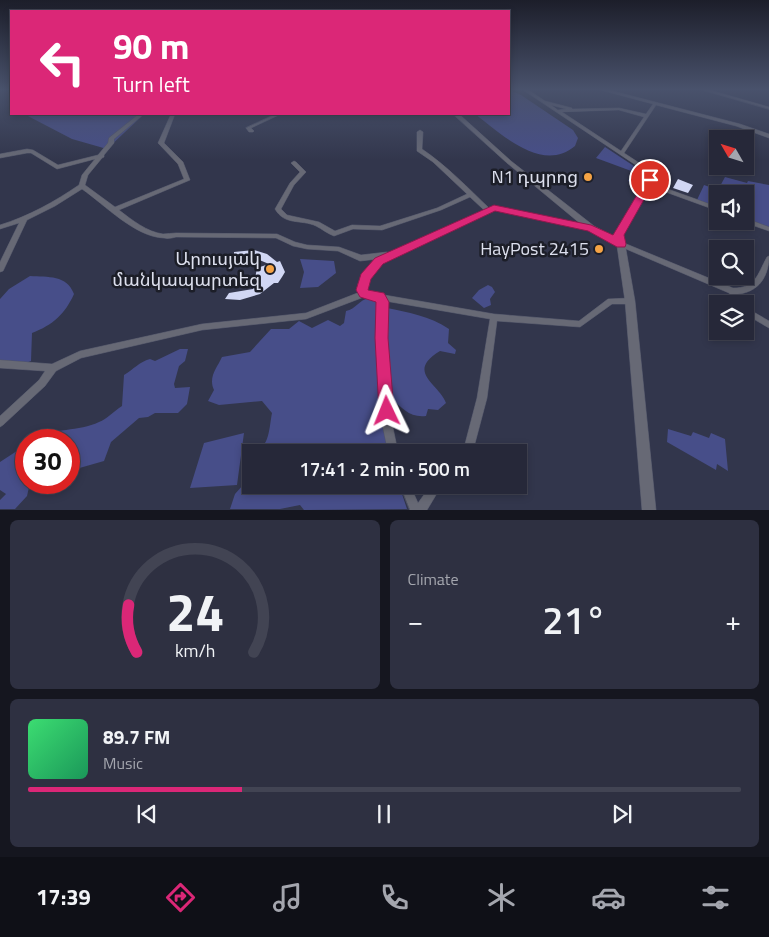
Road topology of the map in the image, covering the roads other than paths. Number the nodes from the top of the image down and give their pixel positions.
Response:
1 (560, 113) edge
2 (634, 113) edge
3 (649, 113) edge
4 (690, 113) edge
5 (141, 115) edge
6 (172, 115) edge
7 (277, 115) edge
8 (457, 115) edge
9 (647, 116) junction
10 (251, 131) dead end
11 (420, 132) dead end
12 (769, 136) edge
13 (621, 154) junction
14 (0, 156) edge
15 (102, 156) junction
16 (294, 163) dead end
17 (648, 184) junction
18 (82, 186) junction
19 (472, 194) junction
20 (709, 206) edge
21 (114, 210) junction
22 (488, 210) junction
23 (24, 220) junction
24 (754, 223) edge
25 (0, 226) edge
26 (591, 228) junction
27 (769, 229) edge
28 (621, 244) junction
29 (387, 255) junction
30 (769, 259) edge
31 (0, 269) edge
32 (732, 291) junction
33 (364, 294) junction
34 (735, 295) edge
35 (380, 296) junction
36 (630, 301) junction
37 (494, 316) junction
38 (754, 316) edge
39 (769, 325) edge
40 (0, 364) edge
41 (53, 368) junction
42 (0, 422) edge
43 (391, 444) edge
44 (470, 444) edge
45 (409, 494) edge
46 (431, 494) edge
47 (416, 510) edge
48 (420, 510) edge
49 (649, 510) edge

1 - 13 street
2 - 9 street
3 - 9 street
4 - 12 street
5 - 15 street
6 - 21 street
7 - 10 street
8 - 26 street
9 - 13 street
11 - 19 street
13 - 17 street
14 - 15 street
15 - 18 street
16 - 19 street
17 - 20 street
17 - 28 street
18 - 21 street
18 - 23 street
19 - 22 street
21 - 29 street
22 - 26 street
22 - 29 street
23 - 25 street
23 - 31 street
24 - 27 street
26 - 28 street
28 - 32 street
28 - 36 street
29 - 33 street
30 - 32 street
32 - 34 street
33 - 35 street
33 - 41 street
35 - 37 street
35 - 43 street
36 - 37 street
36 - 49 street
37 - 44 street
38 - 39 street
40 - 41 street
41 - 42 street
45 - 47 street
46 - 48 street

